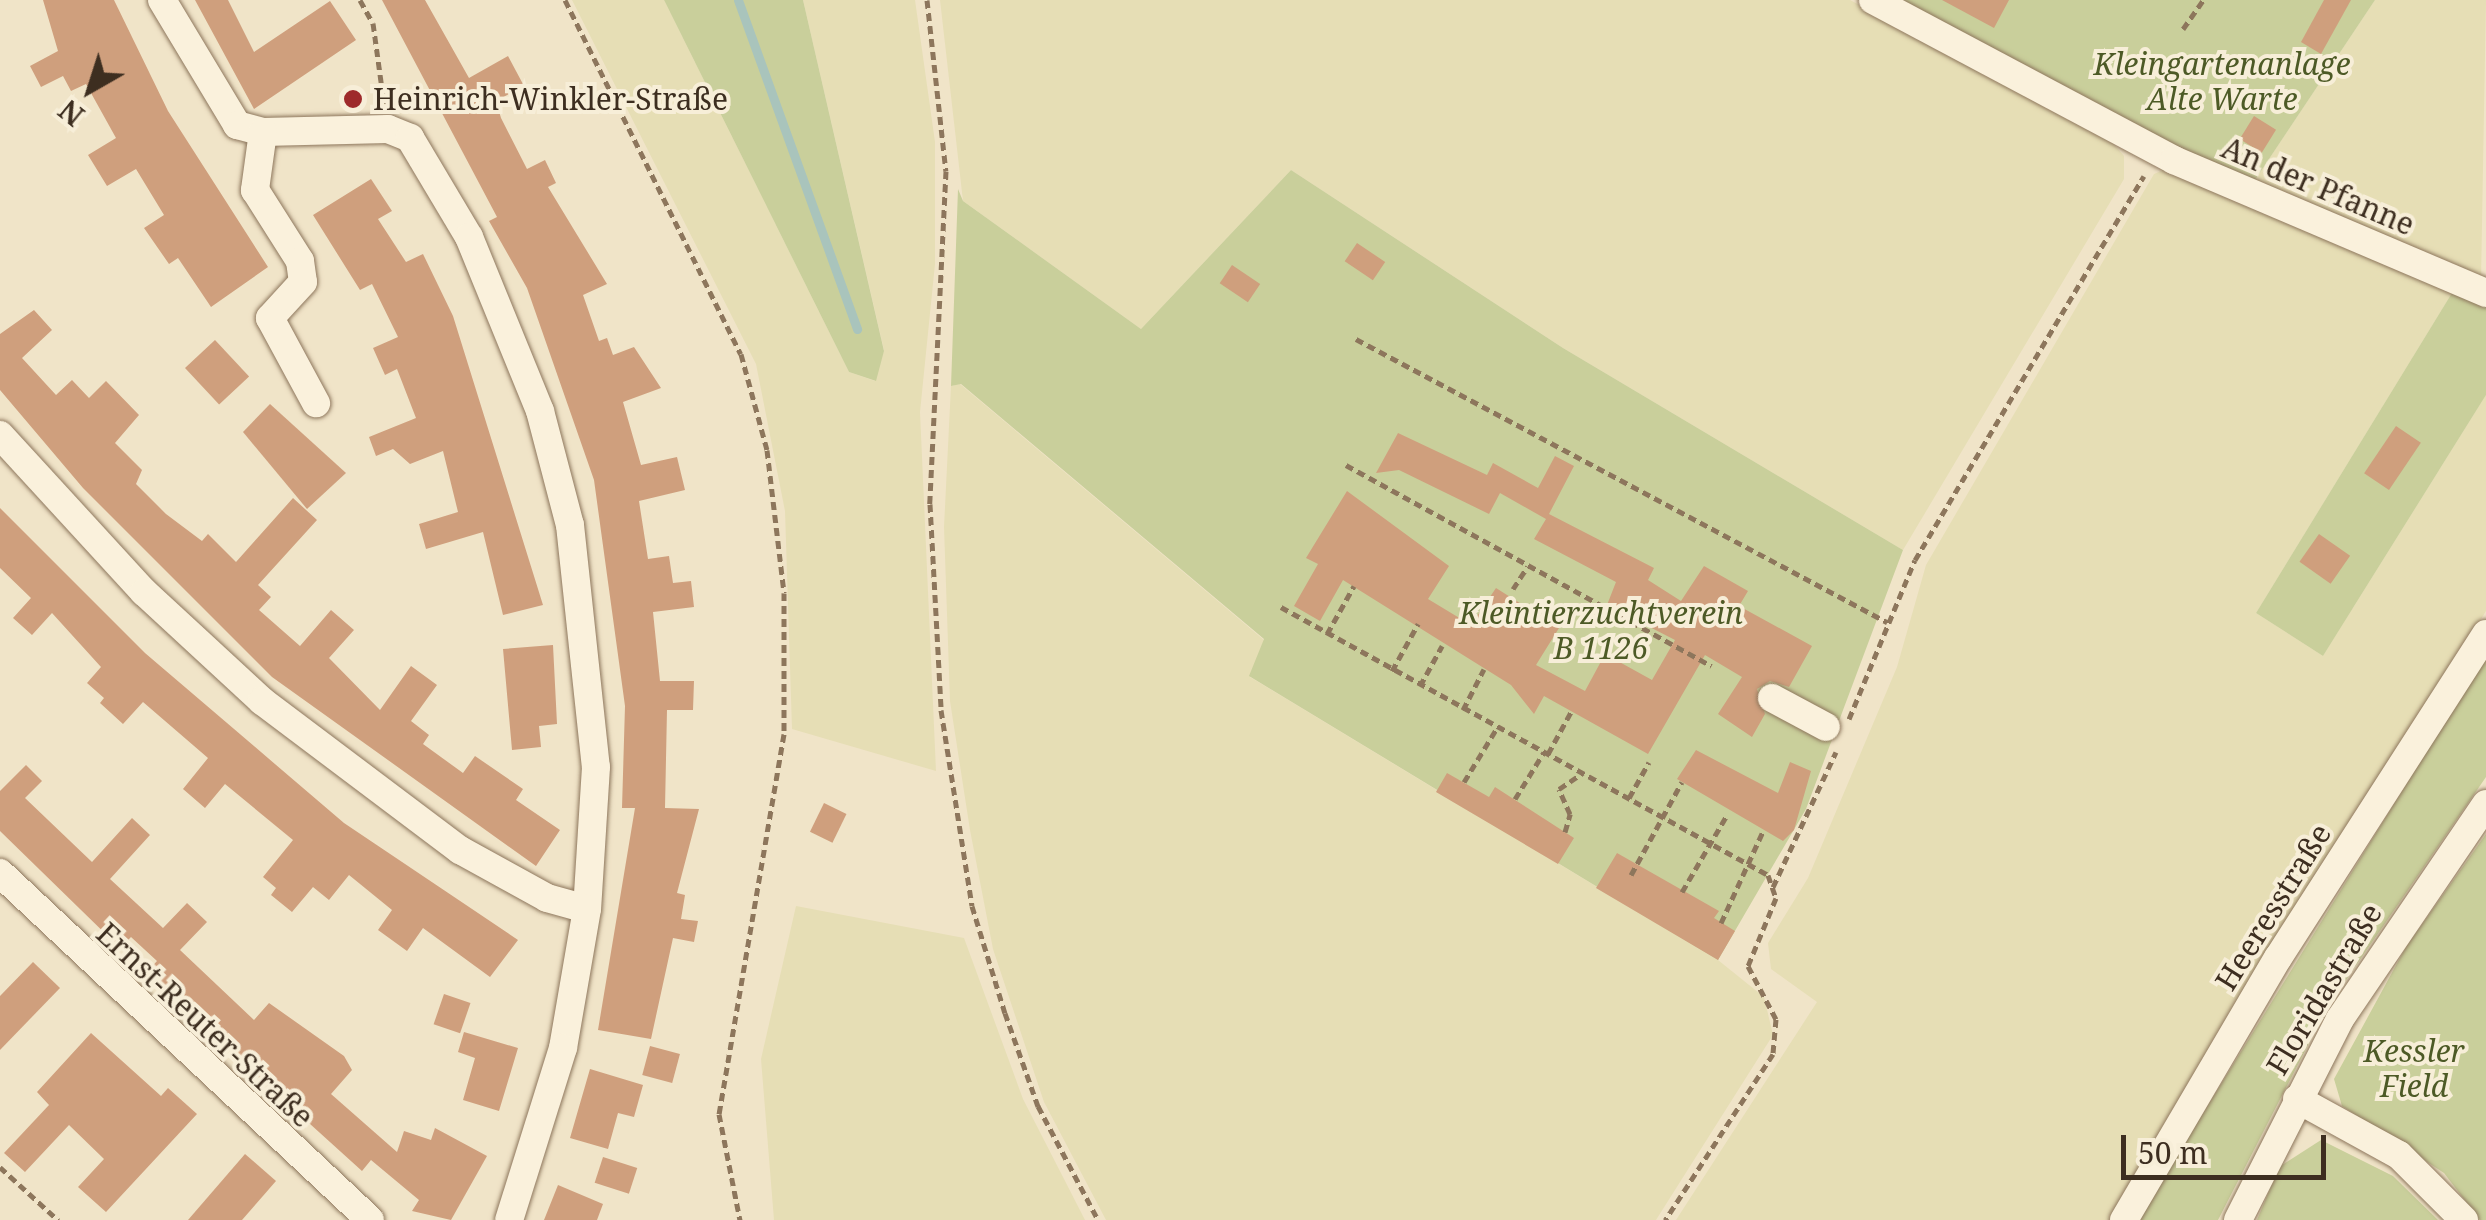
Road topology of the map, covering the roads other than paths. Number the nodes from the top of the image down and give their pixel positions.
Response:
1 (162, 0) edge
2 (1873, 0) edge
3 (263, 132) junction
4 (2486, 294) edge
5 (316, 403) dead end
6 (0, 434) edge
7 (2486, 634) edge
8 (1772, 698) dead end
9 (1838, 731) road end
10 (2486, 804) edge
11 (0, 873) edge
12 (587, 910) junction
13 (2296, 1099) junction
14 (370, 1220) edge
15 (509, 1220) edge
16 (2124, 1220) edge
17 (2238, 1220) edge
18 (2464, 1220) edge

1 - 3 street
2 - 4 street, An der Pfanne
3 - 5 street
3 - 12 street
6 - 12 street
7 - 16 street, Heeresstraße
8 - 9 street
10 - 13 street, Floridastraße
11 - 14 street, Ernst-Reuter-Straße
12 - 15 street
13 - 17 street, Floridastraße
13 - 18 street

